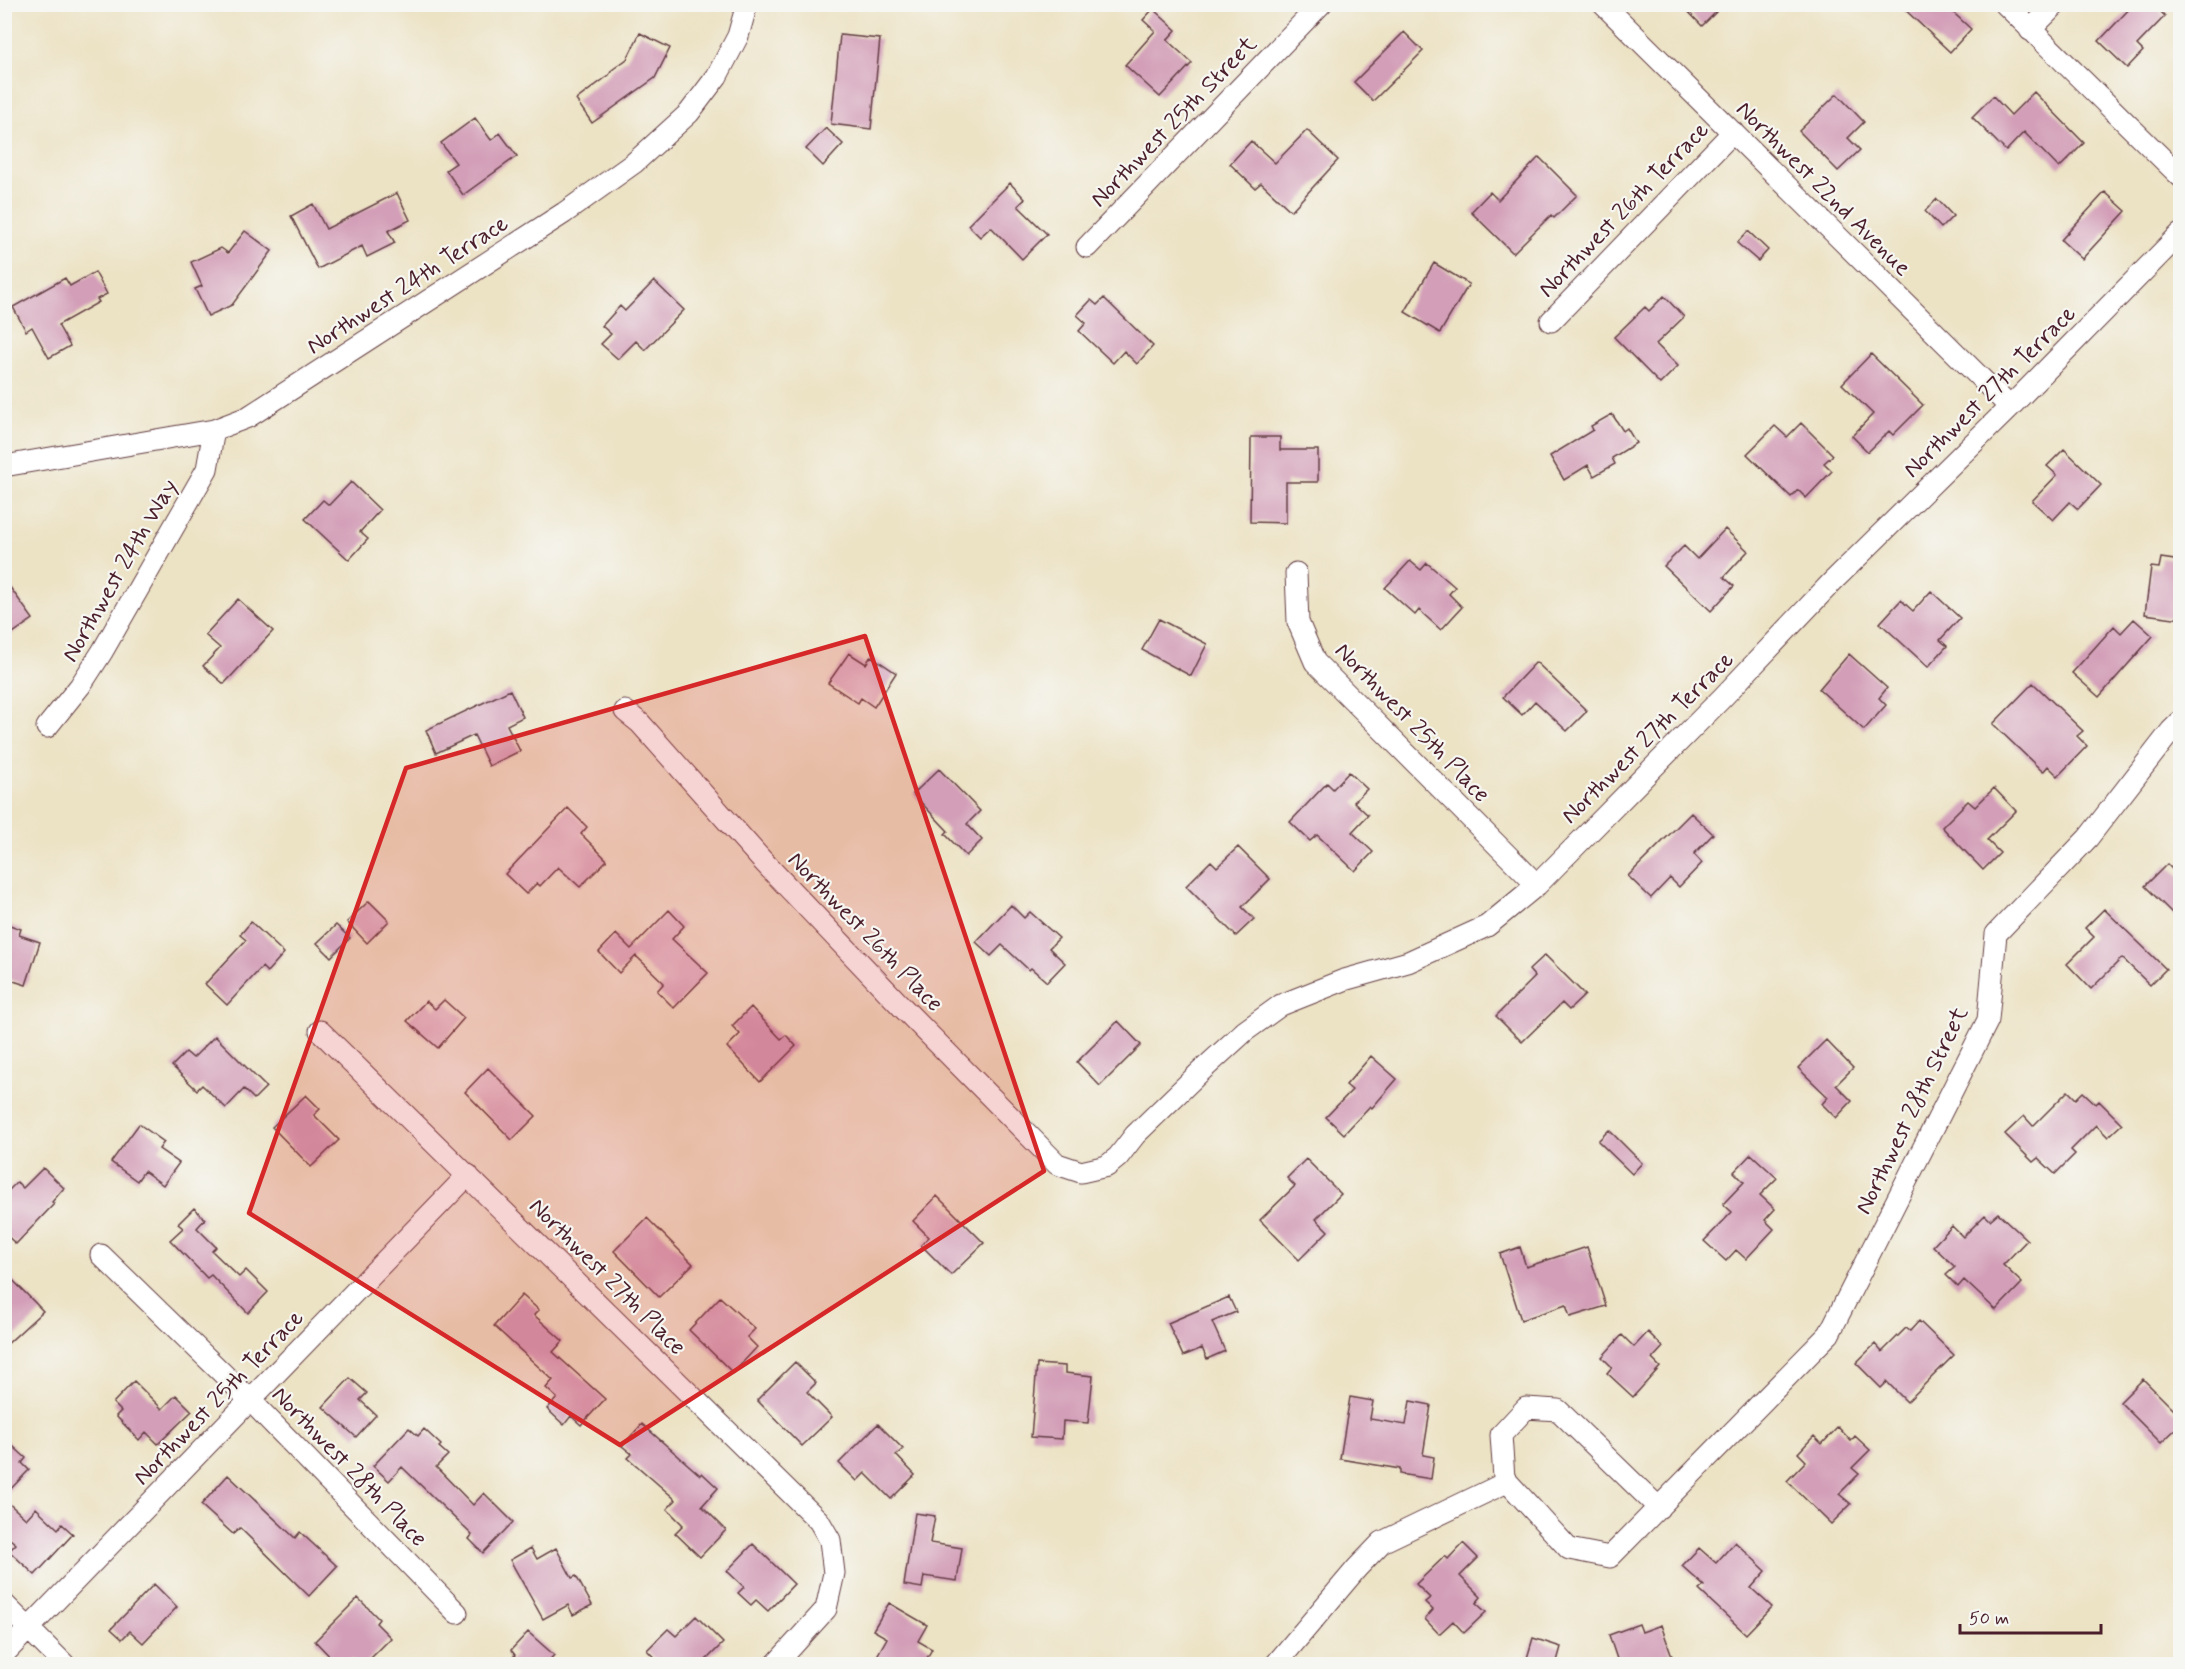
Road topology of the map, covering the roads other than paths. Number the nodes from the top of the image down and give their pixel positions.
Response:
1 (747, 4) edge
2 (1321, 4) edge
3 (1603, 4) edge
4 (2005, 4) edge
5 (2056, 4) edge
6 (2030, 30) junction
7 (1733, 132) junction
8 (2181, 176) edge
9 (2181, 234) edge
10 (1087, 247) dead end
11 (1551, 321) dead end
12 (2010, 407) junction
13 (214, 430) junction
14 (4, 466) edge
15 (1296, 573) dead end
16 (625, 711) dead end
17 (2181, 722) edge
18 (47, 727) dead end
19 (1537, 885) junction
20 (320, 1031) dead end
21 (1081, 1172) joint
22 (468, 1175) junction
23 (101, 1255) dead end
24 (250, 1400) junction
25 (1507, 1482) junction
26 (1659, 1508) junction
27 (4, 1604) edge
28 (457, 1613) dead end
29 (29, 1629) junction
30 (4, 1654) edge
31 (64, 1665) edge
32 (776, 1665) edge
33 (1276, 1665) edge

1 - 13 street, Northwest 24th Terrace
2 - 10 street, Northwest 25th Street
3 - 7 street, Northwest 22nd Avenue
4 - 6 street
5 - 6 street
6 - 8 street
7 - 11 street, Northwest 26th Terrace
7 - 12 street, Northwest 22nd Avenue
9 - 12 street, Northwest 27th Terrace
12 - 19 street, Northwest 27th Terrace
13 - 14 street, Northwest 24th Terrace
13 - 18 street, Northwest 24th Way
15 - 19 street, Northwest 25th Place
16 - 21 street, Northwest 26th Place
17 - 26 street, Northwest 28th Street
19 - 21 street, Northwest 27th Terrace
20 - 22 street, Northwest 27th Place
22 - 24 street, Northwest 25th Terrace
22 - 32 street, Northwest 27th Place
23 - 24 street, Northwest 28th Place
24 - 28 street, Northwest 28th Place
24 - 29 street, Northwest 25th Terrace
25 - 26 street, Northwest 28th Street
25 - 26 street
25 - 33 street
27 - 29 street
29 - 30 street, Northwest 25th Terrace
29 - 31 street

